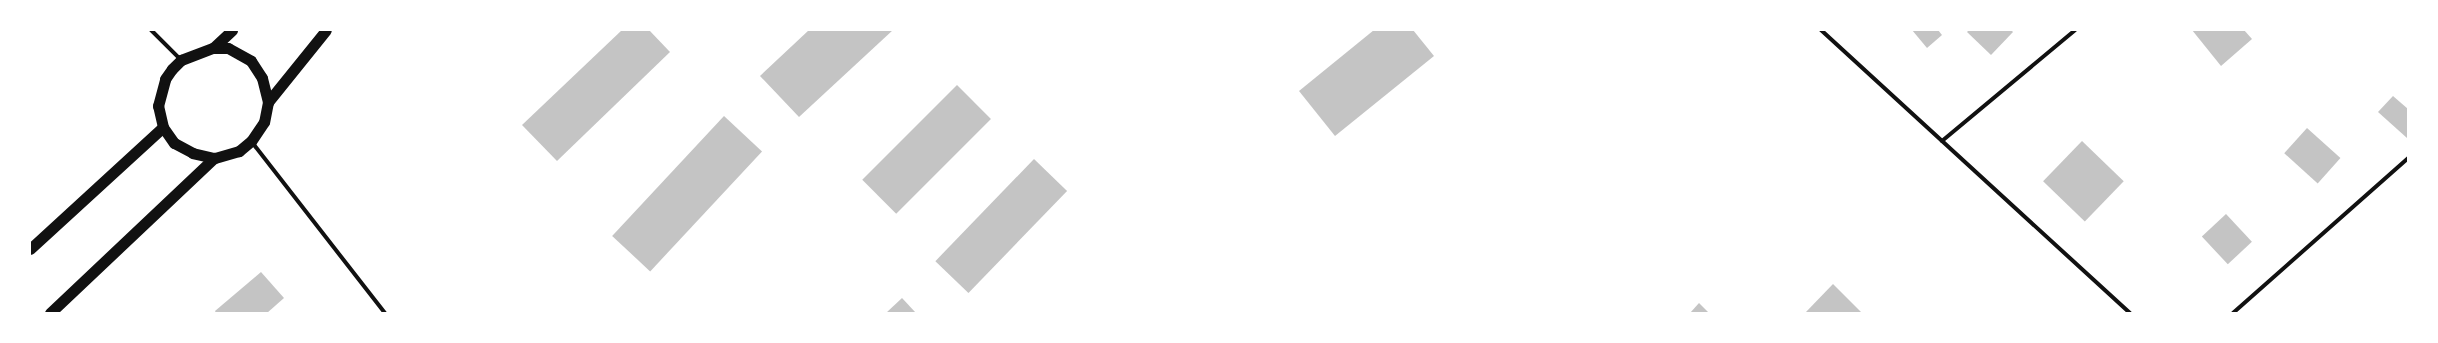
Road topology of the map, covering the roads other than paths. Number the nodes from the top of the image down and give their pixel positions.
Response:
1 (151, 30) edge
2 (232, 30) edge
3 (326, 30) edge
4 (1821, 30) edge
5 (2076, 30) edge
6 (213, 48) junction
7 (181, 60) junction
8 (268, 102) junction
9 (163, 127) junction
10 (251, 141) junction
11 (1942, 141) junction
12 (214, 158) junction
13 (2408, 158) edge
14 (30, 249) edge
15 (50, 313) edge
16 (385, 313) edge
17 (2130, 313) edge
18 (2233, 313) edge

1 - 7 street
2 - 6 highway
3 - 8 highway
4 - 11 street
5 - 11 street
6 - 7 highway
6 - 8 highway
7 - 9 highway
8 - 10 highway
9 - 12 highway
9 - 14 highway
10 - 12 highway
10 - 16 street
11 - 17 street
12 - 15 highway
13 - 18 street

